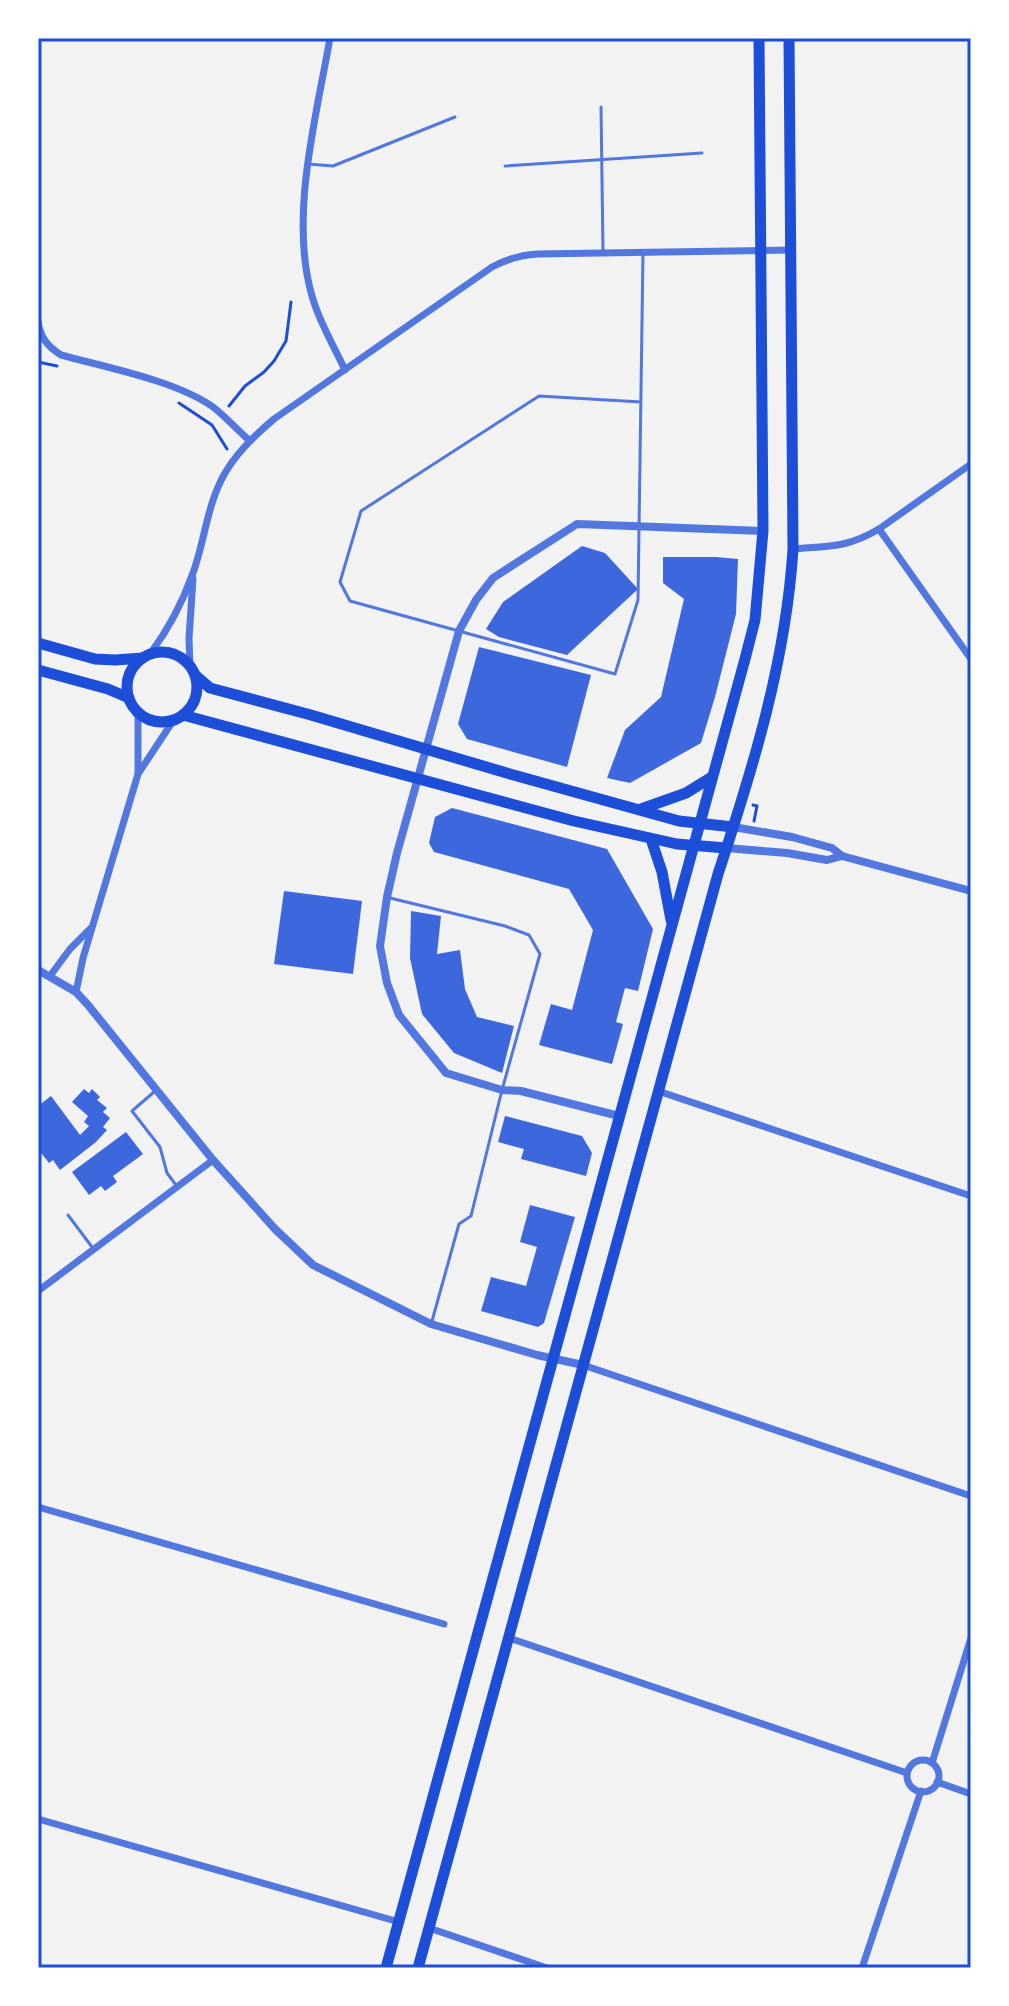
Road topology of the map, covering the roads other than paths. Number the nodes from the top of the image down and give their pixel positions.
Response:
1 (330, 38) edge
2 (759, 38) edge
3 (789, 38) edge
4 (601, 107) dead end
5 (455, 117) dead end
6 (702, 153) dead end
7 (602, 159) junction
8 (308, 164) junction
9 (505, 166) dead end
10 (761, 250) junction
11 (790, 250) junction
12 (643, 252) junction
13 (603, 254) junction
14 (38, 321) edge
15 (39, 331) edge
16 (345, 370) junction
17 (641, 402) junction
18 (250, 441) junction
19 (971, 464) edge
20 (640, 525) junction
21 (879, 529) junction
22 (763, 531) junction
23 (793, 549) junction
24 (193, 573) junction
25 (459, 631) junction
26 (38, 643) edge
27 (146, 656) junction
28 (971, 659) edge
29 (38, 670) edge
30 (192, 670) junction
31 (129, 698) junction
32 (138, 712) junction
33 (179, 716) junction
34 (427, 750) junction
35 (138, 774) junction
36 (712, 777) junction
37 (418, 778) junction
38 (640, 809) junction
39 (699, 824) junction
40 (733, 827) junction
41 (651, 839) junction
42 (693, 845) junction
43 (726, 848) junction
44 (842, 856) junction
45 (971, 891) edge
46 (387, 897) junction
47 (672, 924) junction
48 (93, 925) junction
49 (38, 970) edge
50 (50, 976) junction
51 (76, 992) junction
52 (157, 1090) junction
53 (502, 1090) junction
54 (658, 1091) junction
55 (619, 1116) junction
56 (213, 1160) junction
57 (177, 1186) junction
58 (971, 1196) edge
59 (68, 1215) dead end
60 (94, 1249) junction
61 (38, 1291) edge
62 (431, 1324) junction
63 (553, 1358) junction
64 (583, 1365) junction
65 (971, 1496) edge
66 (38, 1507) edge
67 (444, 1624) dead end
68 (509, 1638) junction
69 (971, 1638) edge
70 (932, 1763) junction
71 (907, 1773) junction
72 (937, 1782) junction
73 (921, 1791) junction
74 (971, 1794) edge
75 (38, 1819) edge
76 (399, 1922) junction
77 (429, 1928) junction
78 (386, 1968) edge
79 (418, 1968) edge
80 (547, 1968) edge
81 (862, 1968) edge

1 - 8 street
2 - 10 highway
3 - 11 highway
4 - 7 lane
5 - 8 lane
6 - 7 lane
7 - 9 lane
7 - 13 lane
8 - 16 street
10 - 11 street
10 - 12 street
10 - 22 highway
11 - 23 highway
12 - 13 street
12 - 17 lane
13 - 16 street
14 - 15 street
15 - 18 street
16 - 18 street
17 - 20 lane
17 - 25 lane
18 - 24 street
19 - 21 street
20 - 22 street
20 - 25 street
20 - 25 lane
21 - 23 street
21 - 28 street
22 - 36 highway
23 - 40 highway
24 - 27 street
24 - 30 street
25 - 34 street
26 - 27 highway
27 - 30 highway
27 - 31 highway
29 - 31 highway
30 - 33 highway
30 - 34 highway
31 - 32 highway
32 - 33 highway
32 - 35 street
33 - 35 street
33 - 37 highway
34 - 37 street
34 - 38 highway
35 - 48 street
36 - 38 highway
36 - 39 highway
37 - 41 highway
37 - 46 street
38 - 39 highway
39 - 40 highway
39 - 42 highway
40 - 43 highway
40 - 44 street
41 - 42 highway
41 - 47 highway
42 - 43 highway
42 - 47 highway
43 - 44 street
43 - 54 highway
44 - 45 street
46 - 53 street
46 - 53 lane
47 - 55 highway
48 - 50 street
48 - 51 street
49 - 50 street
50 - 51 street
51 - 52 street
52 - 56 street
52 - 57 lane
53 - 55 street
53 - 62 lane
54 - 58 street
54 - 64 highway
55 - 63 highway
56 - 57 street
56 - 62 street
57 - 60 street
59 - 60 lane
60 - 61 street
62 - 63 street
63 - 64 street
63 - 76 highway
64 - 65 street
64 - 68 highway
66 - 67 street
68 - 71 street
68 - 77 highway
69 - 70 street
70 - 71 street
70 - 72 street
71 - 73 street
72 - 73 street
72 - 74 street
73 - 81 street
75 - 76 street
76 - 78 highway
77 - 79 highway
77 - 80 street

